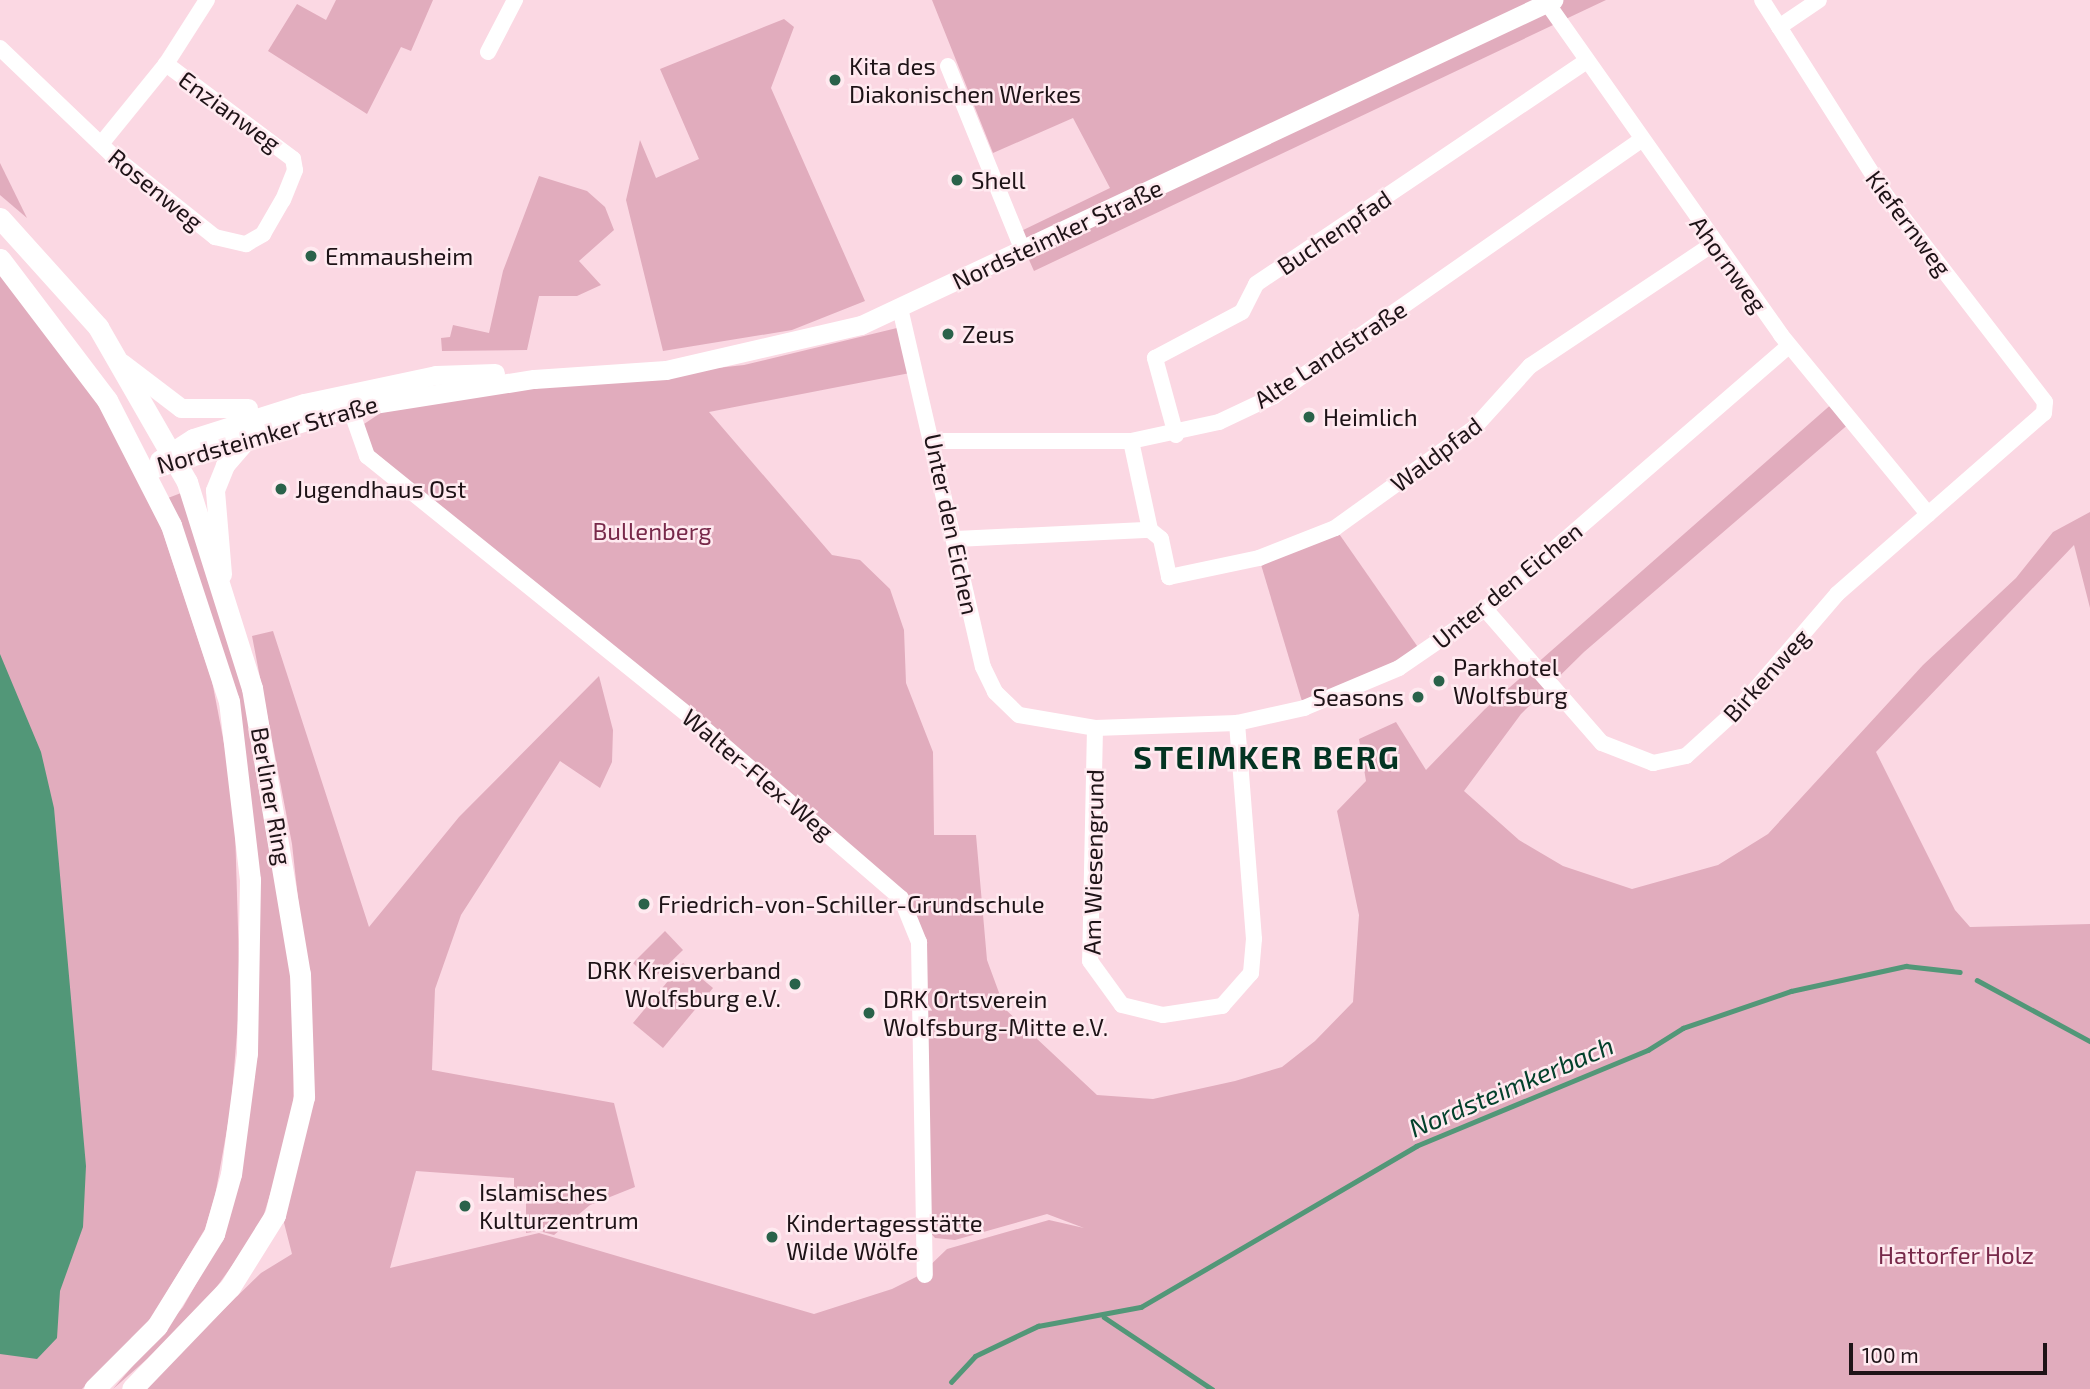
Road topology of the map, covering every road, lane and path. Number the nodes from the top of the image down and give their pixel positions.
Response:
1 (206, 0) edge
2 (515, 0) edge
3 (1762, 0) edge
4 (1819, 0) edge
5 (1550, 1) edge
6 (1779, 27) junction
7 (0, 48) edge
8 (488, 52) dead end
9 (1585, 62) junction
10 (166, 64) junction
11 (948, 66) dead end
12 (1640, 141) junction
13 (101, 144) junction
14 (293, 159) joint
15 (0, 218) edge
16 (1713, 244) junction
17 (1023, 251) junction
18 (0, 259) edge
19 (900, 308) junction
20 (1789, 346) junction
21 (122, 363) junction
22 (346, 401) junction
23 (304, 403) junction
24 (2044, 413) joint
25 (253, 435) junction
26 (1175, 435) junction
27 (934, 441) junction
28 (1131, 441) junction
29 (174, 456) junction
30 (146, 471) junction
31 (1927, 514) junction
32 (1150, 530) junction
33 (956, 539) junction
34 (222, 578) junction
35 (1485, 609) junction
36 (1237, 723) junction
37 (1095, 728) junction
38 (925, 1275) dead end
39 (94, 1389) edge
40 (132, 1389) edge

1 - 10 street
2 - 8 street
3 - 6 street, Kiefernweg
4 - 6 street
5 - 9 street, Ahornweg
5 - 17 street, Nordsteimker Straße
6 - 24 street, Kiefernweg
7 - 13 street, Rosenweg
9 - 12 street, Ahornweg
9 - 26 street, Buchenpfad
10 - 13 street
10 - 14 street, Enzianweg
11 - 17 street
12 - 16 street, Ahornweg
12 - 26 street, Alte Landstraße
13 - 14 street, Rosenweg
15 - 21 main road, Berliner Ring
16 - 20 street, Ahornweg
16 - 32 street, Waldpfad
17 - 19 street, Nordsteimker Straße
18 - 30 main road, Berliner Ring
19 - 22 street, Nordsteimker Straße
19 - 27 street, Unter den Eichen
20 - 31 street, Ahornweg
20 - 35 street, Unter den Eichen
21 - 23 street
21 - 29 main road, Berliner Ring
22 - 23 street, Nordsteimker Straße
22 - 25 street, Nordsteimker Straße
22 - 38 street, Walter-Flex-Weg
23 - 29 street, Nordsteimker Straße
24 - 31 street, Birkenweg
25 - 29 street, Nordsteimker Straße
25 - 34 street
26 - 28 street, Alte Landstraße
27 - 28 street, Alte Landstraße
27 - 33 street, Unter den Eichen
28 - 32 street, Waldpfad
29 - 30 street, Nordsteimker Straße
29 - 34 main road, Berliner Ring
30 - 39 main road, Berliner Ring
31 - 35 street, Birkenweg
32 - 33 street
33 - 37 street, Unter den Eichen
34 - 40 main road, Berliner Ring
35 - 36 street, Unter den Eichen
36 - 37 street, Unter den Eichen
36 - 37 street, Am Wiesengrund

